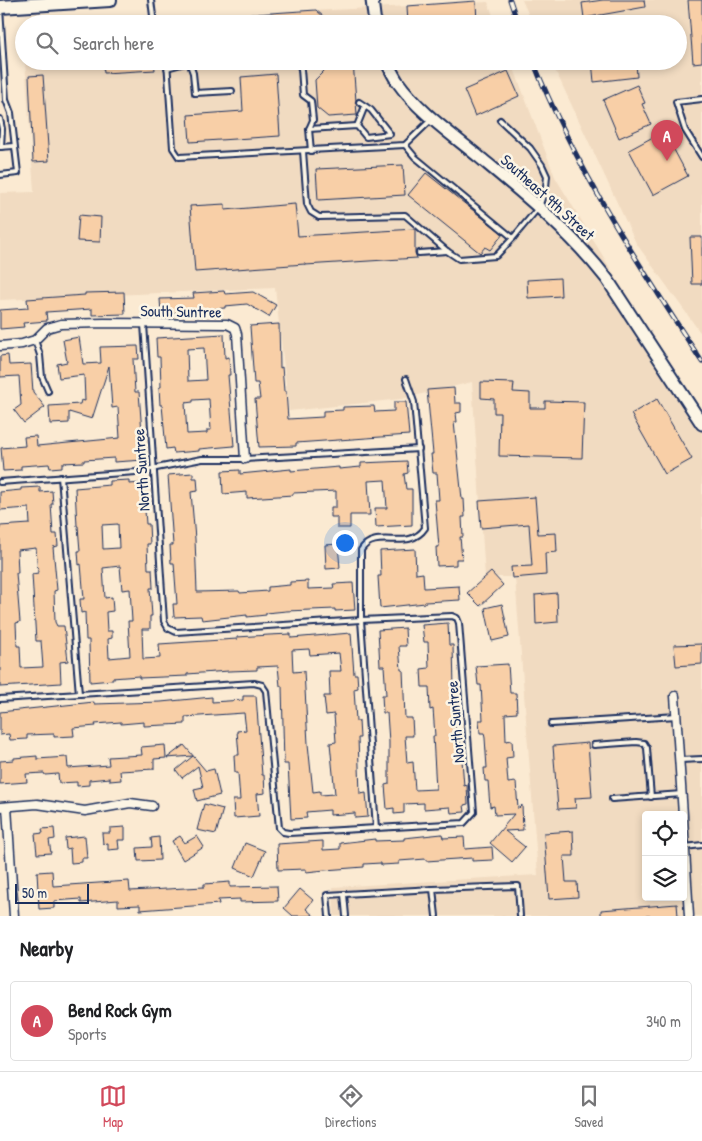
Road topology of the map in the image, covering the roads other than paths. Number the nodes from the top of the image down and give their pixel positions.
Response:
1 (110, 0) edge
2 (151, 0) edge
3 (372, 0) edge
4 (0, 7) edge
5 (153, 15) edge
6 (374, 15) edge
7 (1, 33) edge
8 (167, 70) edge
9 (192, 70) edge
10 (301, 70) edge
11 (391, 70) edge
12 (232, 91) dead end
13 (702, 99) edge
14 (359, 102) dead end
15 (365, 106) junction
16 (432, 118) junction
17 (0, 119) edge
18 (500, 120) dead end
19 (357, 126) junction
20 (309, 129) junction
21 (405, 145) junction
22 (14, 146) junction
23 (0, 147) edge
24 (311, 150) junction
25 (303, 151) junction
26 (702, 157) edge
27 (0, 175) edge
28 (539, 207) junction
29 (514, 238) junction
30 (447, 251) junction
31 (419, 253) dead end
32 (144, 324) junction
33 (35, 340) junction
34 (0, 346) edge
35 (406, 379) dead end
36 (48, 391) dead end
37 (702, 424) edge
38 (419, 449) junction
39 (245, 459) junction
40 (153, 468) junction
41 (61, 477) junction
42 (0, 482) edge
43 (361, 620) junction
44 (79, 694) junction
45 (676, 696) dead end
46 (0, 699) edge
47 (677, 716) junction
48 (551, 724) dead end
49 (594, 745) dead end
50 (702, 759) edge
51 (680, 760) junction
52 (682, 794) junction
53 (651, 797) junction
54 (612, 800) dead end
55 (152, 806) dead end
56 (4, 807) edge
57 (683, 811) edge
58 (376, 828) junction
59 (702, 845) edge
60 (687, 847) edge
61 (686, 856) edge
62 (433, 889) junction
63 (344, 894) junction
64 (14, 916) edge
65 (329, 916) edge
66 (346, 916) edge
67 (429, 916) edge
68 (436, 916) edge
69 (520, 916) edge
70 (689, 916) edge

1 - 4 main road
2 - 5 lane
3 - 6 street
4 - 7 lane
7 - 22 lane
8 - 25 lane
9 - 12 lane
10 - 20 lane
11 - 16 street, Southeast 9th Street
13 - 26 lane
14 - 15 lane
15 - 19 lane
15 - 19 lane
16 - 21 lane
16 - 28 street, Southeast 9th Street
17 - 23 lane
18 - 28 lane
19 - 20 lane
20 - 24 lane
21 - 24 lane
21 - 29 lane
22 - 23 lane
22 - 27 lane
24 - 25 lane
25 - 30 lane
28 - 29 lane
28 - 37 street, Southeast 9th Street
29 - 30 lane
30 - 31 lane
32 - 33 street, South Suntree
32 - 39 street, South Suntree
32 - 40 lane, North Suntree
33 - 34 street, South Suntree
33 - 36 lane
35 - 38 lane
38 - 39 lane
38 - 43 lane
39 - 40 lane
40 - 41 lane
40 - 43 lane, North Suntree
41 - 42 lane
41 - 44 lane
43 - 58 lane
43 - 58 lane, North Suntree
44 - 46 lane, North Suntree
44 - 58 lane, North Suntree
45 - 47 street
47 - 48 lane
47 - 51 street
49 - 53 lane
50 - 51 lane
51 - 52 street
52 - 53 lane
52 - 57 street
53 - 54 lane
55 - 56 street
56 - 64 street
59 - 60 lane
61 - 70 street
62 - 63 lane
62 - 68 lane
62 - 69 lane
63 - 65 lane
63 - 66 lane
67 - 68 lane

